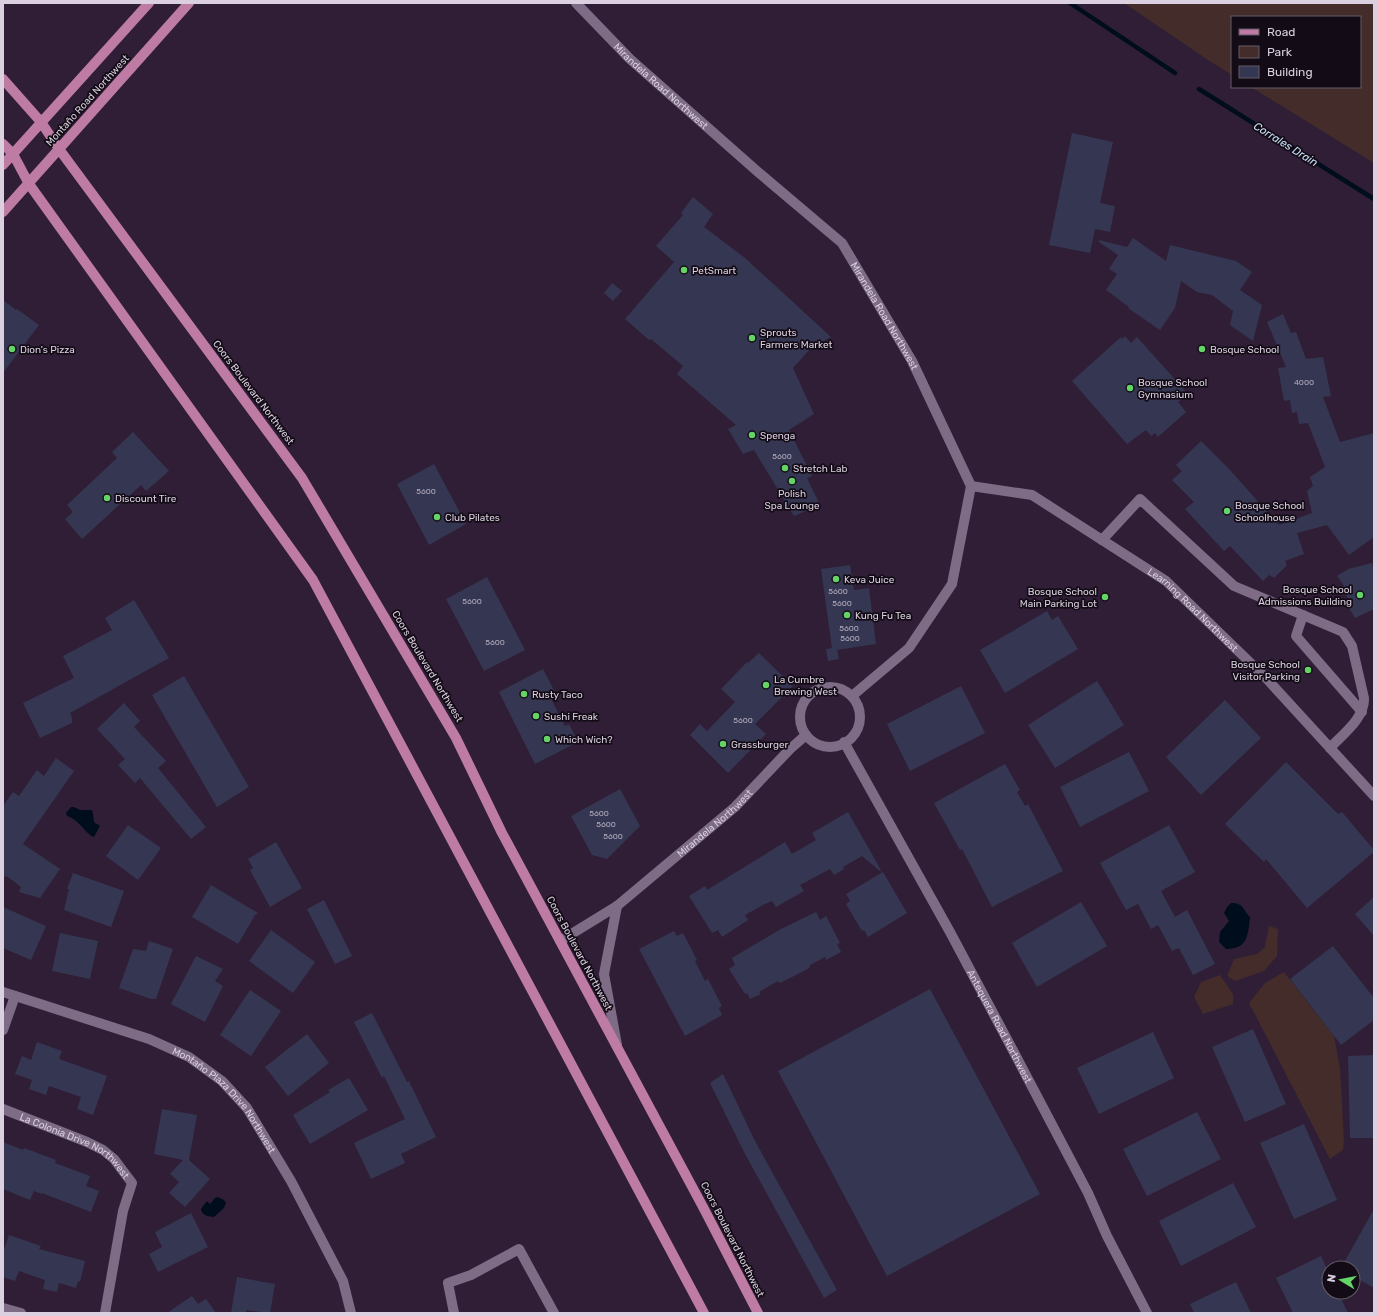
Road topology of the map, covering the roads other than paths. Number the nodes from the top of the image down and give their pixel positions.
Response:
1 (149, 3) edge
2 (189, 3) edge
3 (576, 3) edge
4 (3, 79) edge
5 (41, 122) junction
6 (3, 144) edge
7 (59, 149) junction
8 (13, 154) junction
9 (3, 165) edge
10 (29, 184) junction
11 (3, 212) edge
12 (972, 486) junction
13 (1102, 540) junction
14 (1303, 615) junction
15 (852, 696) junction
16 (1362, 712) junction
17 (806, 735) junction
18 (844, 742) junction
19 (1330, 748) junction
20 (1374, 796) edge
21 (617, 906) junction
22 (560, 941) junction
23 (3, 992) edge
24 (15, 996) junction
25 (3, 1030) edge
26 (618, 1049) junction
27 (3, 1109) edge
28 (3, 1308) edge
29 (21, 1313) edge
30 (105, 1313) edge
31 (351, 1313) edge
32 (454, 1313) edge
33 (554, 1313) edge
34 (704, 1313) edge
35 (758, 1313) edge
36 (1147, 1313) edge

1 - 5 main road, Montaño Road Northwest
2 - 7 main road, Montaño Road Northwest
3 - 12 street, Mirandela Road Northwest
4 - 5 main road, Coors Boulevard Northwest
5 - 7 main road, Coors Boulevard Northwest
5 - 8 main road, Montaño Road Northwest
6 - 8 main road
7 - 10 main road, Montaño Road Northwest
7 - 22 main road, Coors Boulevard Northwest
8 - 9 main road, Montaño Road Northwest
8 - 10 main road
10 - 11 main road, Montaño Road Northwest
10 - 34 main road
12 - 13 street, Learning Road Northwest
12 - 15 street
13 - 14 street
13 - 19 street, Learning Road Northwest
14 - 16 street
14 - 16 street
15 - 17 street
15 - 18 street
16 - 19 street
17 - 18 street
17 - 21 street, Mirandela Northwest
18 - 36 street, Antequera Road Northwest
19 - 20 street, Learning Road Northwest
21 - 22 street, Mirandela Northwest
21 - 26 street
22 - 26 main road, Coors Boulevard Northwest
23 - 24 street, Montaño Plaza Drive Northwest
24 - 25 street
24 - 31 street, Montaño Plaza Drive Northwest
26 - 35 main road, Coors Boulevard Northwest
27 - 30 street, La Colonia Drive Northwest
28 - 29 street
32 - 33 street

